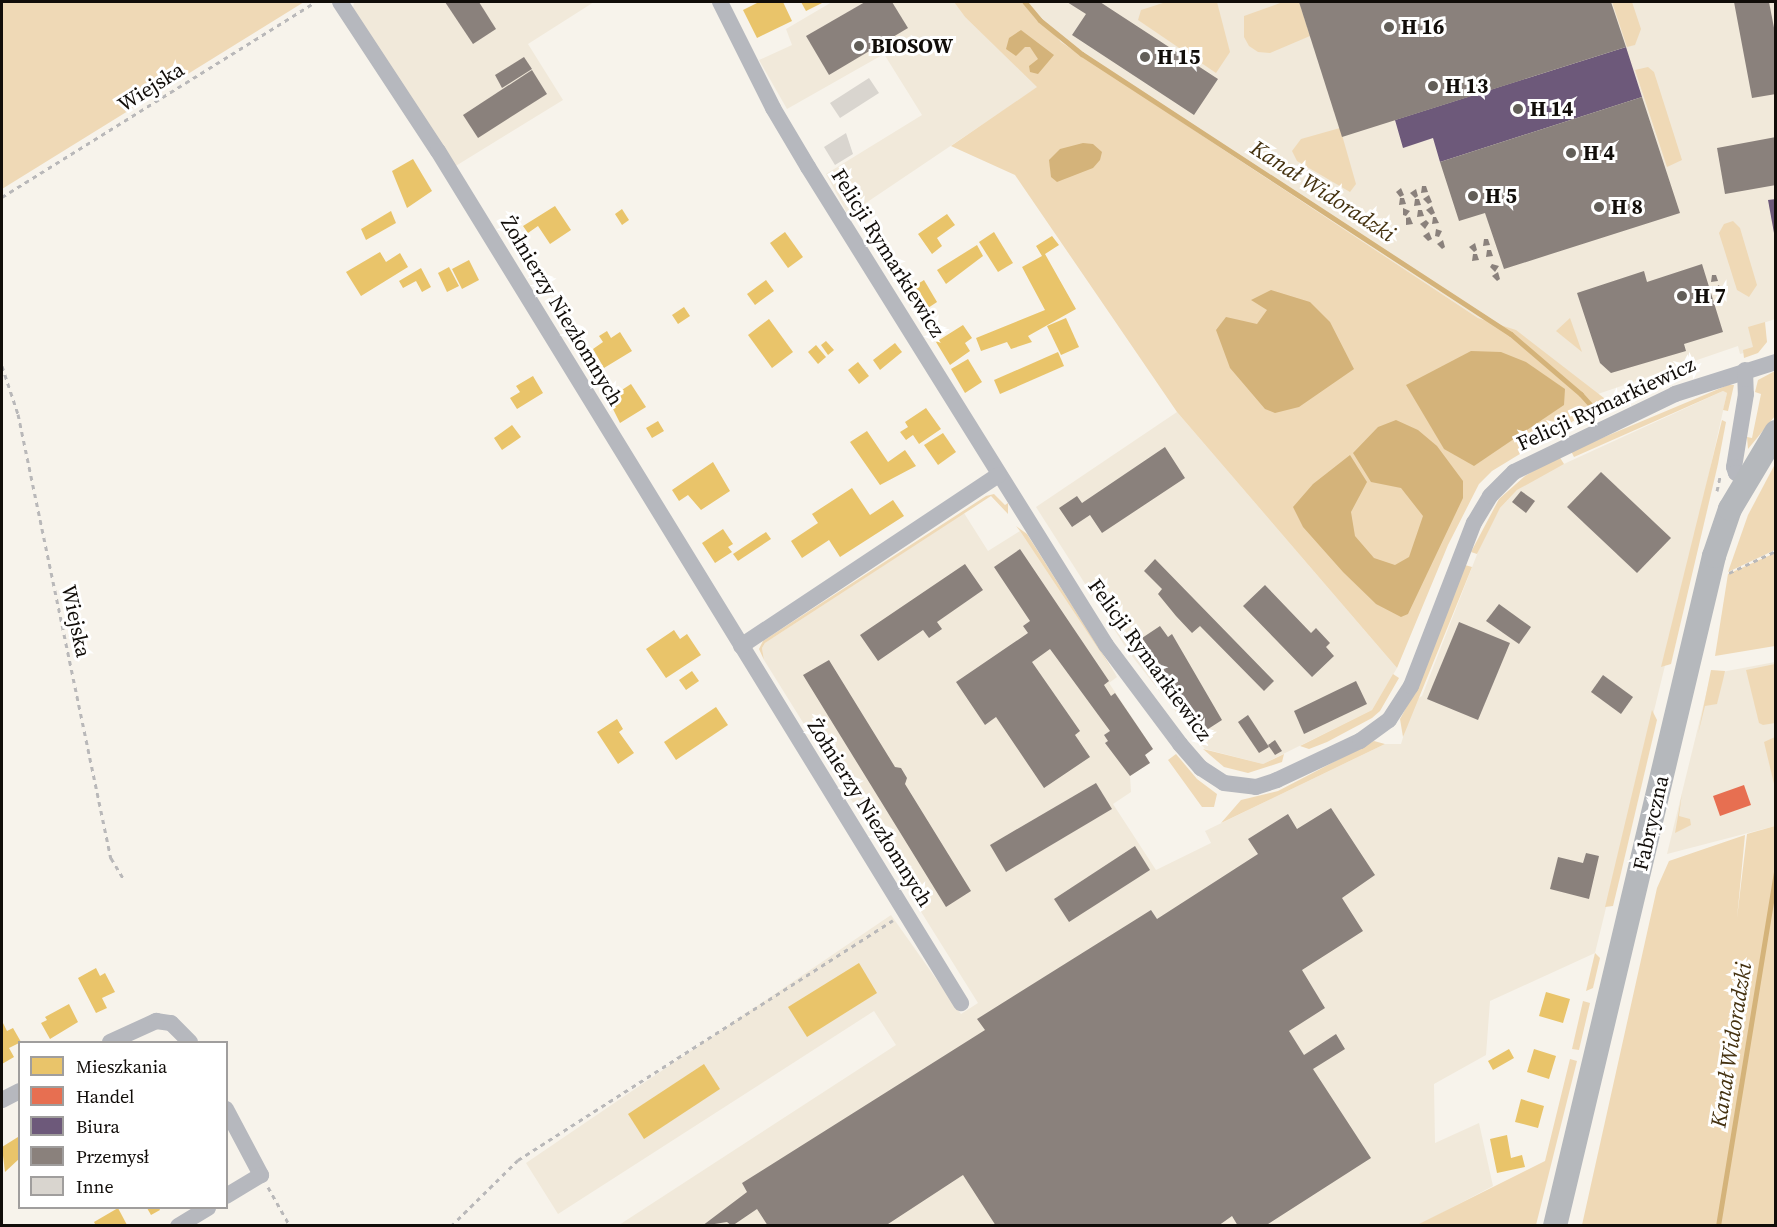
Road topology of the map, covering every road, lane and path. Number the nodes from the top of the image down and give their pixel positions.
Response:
1 (315, 2) edge
2 (340, 2) edge
3 (720, 2) edge
4 (2, 198) edge
5 (1776, 362) edge
6 (2, 366) edge
7 (1745, 370) junction
8 (1776, 432) edge
9 (998, 475) junction
10 (1746, 478) junction
11 (1776, 551) edge
12 (1727, 573) dead end
13 (741, 646) junction
14 (124, 880) dead end
15 (905, 912) junction
16 (962, 1003) dead end
17 (112, 1041) edge
18 (189, 1041) edge
19 (18, 1092) edge
20 (2, 1100) edge
21 (228, 1113) edge
22 (261, 1175) junction
23 (228, 1195) edge
24 (206, 1209) edge
25 (178, 1226) edge
26 (290, 1226) edge
27 (451, 1226) edge
28 (1555, 1226) edge

1 - 4 path, Wiejska
2 - 13 street, Żołnierzy Niezłomnych
3 - 9 street, Felicji Rymarkiewicz
5 - 7 street, Felicji Rymarkiewicz
6 - 14 path, Wiejska
7 - 9 street, Felicji Rymarkiewicz
7 - 10 street
8 - 10 street, Fabryczna
9 - 13 street
10 - 28 street, Fabryczna
11 - 12 path
13 - 15 street, Żołnierzy Niezłomnych
15 - 16 street, Żołnierzy Niezłomnych
15 - 27 path
17 - 18 street
19 - 20 street
21 - 22 street
22 - 23 street
22 - 26 path
24 - 25 street

